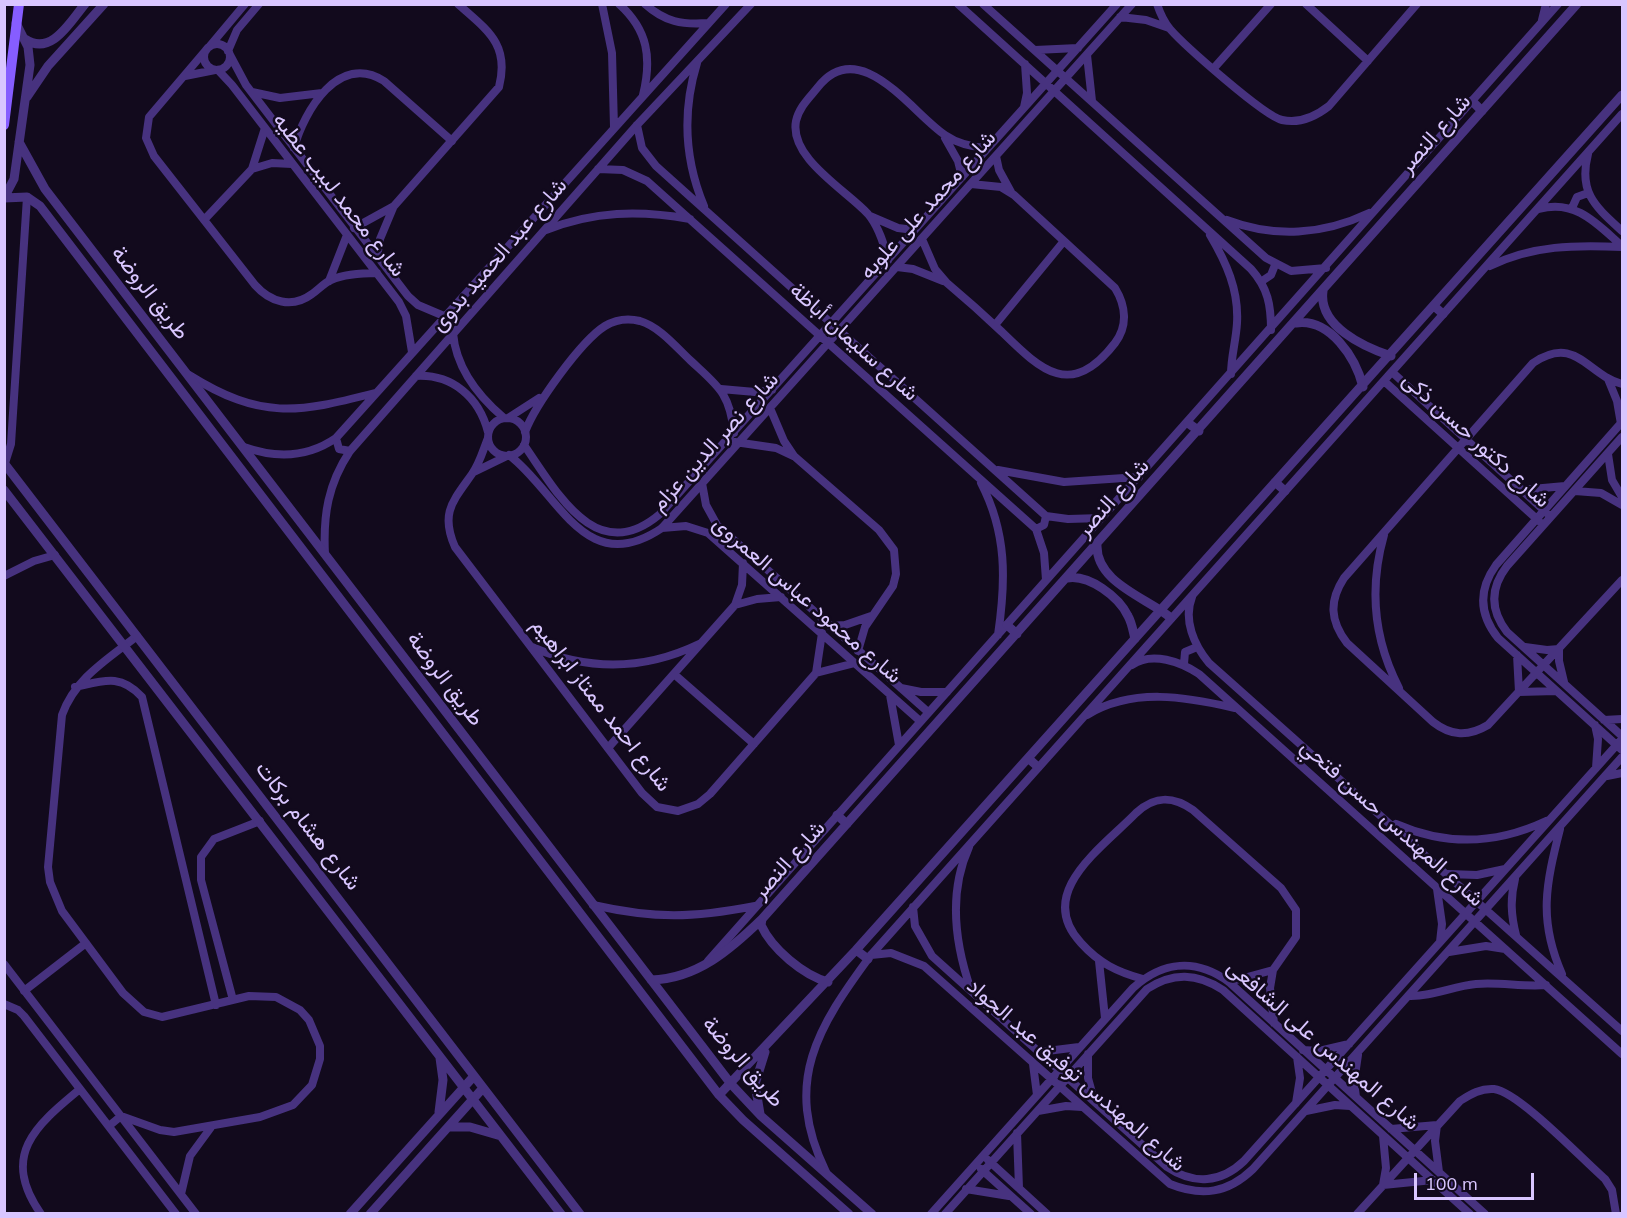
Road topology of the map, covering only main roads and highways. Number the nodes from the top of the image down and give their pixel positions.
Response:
1 (19, 4) edge
2 (4, 125) edge

1 - 2 main road

